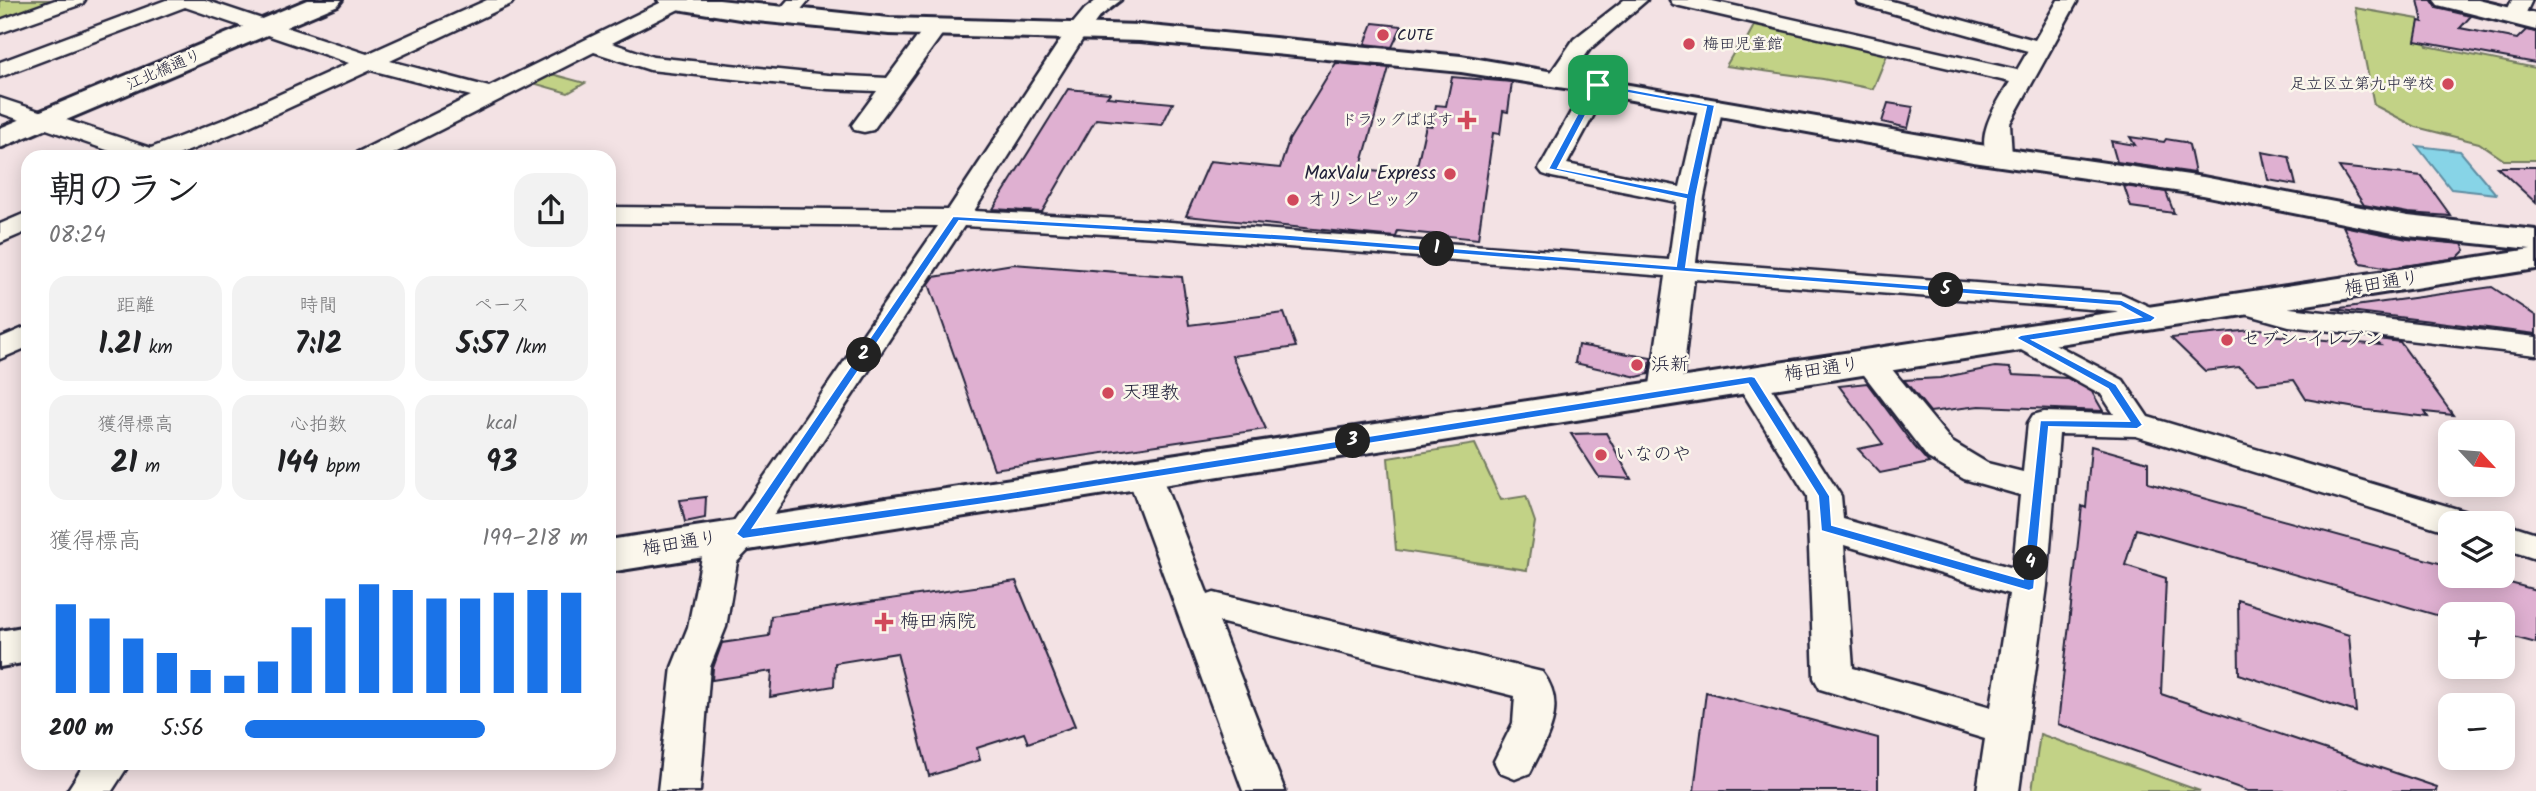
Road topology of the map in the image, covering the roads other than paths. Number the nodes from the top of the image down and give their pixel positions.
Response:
1 (75, 0) edge
2 (185, 0) edge
3 (329, 0) edge
4 (504, 0) edge
5 (1111, 0) edge
6 (1637, 0) edge
7 (1680, 0) edge
8 (1866, 0) edge
9 (2068, 0) edge
10 (2447, 0) edge
11 (675, 1) edge
12 (2472, 3) edge
13 (792, 8) edge
14 (2524, 13) edge
15 (0, 27) edge
16 (263, 28) junction
17 (935, 29) junction
18 (1079, 30) junction
19 (592, 44) junction
20 (2041, 48) junction
21 (368, 62) junction
22 (0, 71) edge
23 (1558, 78) junction
24 (2024, 78) junction
25 (894, 85) junction
26 (1598, 85) junction
27 (488, 94) junction
28 (0, 105) edge
29 (1711, 105) junction
30 (43, 121) junction
31 (864, 125) dead end
32 (0, 139) edge
33 (128, 150) edge
34 (167, 150) edge
35 (380, 150) edge
36 (1999, 157) junction
37 (1691, 197) junction
38 (616, 215) edge
39 (957, 218) junction
40 (21, 224) edge
41 (21, 234) edge
42 (0, 235) edge
43 (2536, 240) edge
44 (2536, 259) edge
45 (1680, 270) junction
46 (2245, 305) junction
47 (2151, 318) junction
48 (2021, 338) junction
49 (21, 339) edge
50 (2536, 346) edge
51 (0, 350) edge
52 (1870, 363) junction
53 (1751, 380) junction
54 (1665, 392) junction
55 (2137, 425) junction
56 (1144, 475) junction
57 (2037, 488) junction
58 (2438, 516) edge
59 (1826, 527) junction
60 (743, 534) junction
61 (2515, 539) edge
62 (2536, 545) edge
63 (616, 555) edge
64 (2029, 586) junction
65 (1196, 612) junction
66 (21, 645) edge
67 (0, 649) edge
68 (2007, 729) junction
69 (1515, 761) dead end
70 (104, 770) edge
71 (88, 791) edge
72 (680, 791) edge
73 (1264, 791) edge
74 (1998, 791) edge

1 - 15 street
2 - 16 street
2 - 22 street
3 - 16 street, 江北橋通り
4 - 21 street
5 - 18 street
6 - 23 street
7 - 24 street
8 - 20 street
9 - 20 street
10 - 12 street
11 - 13 street
11 - 19 street
12 - 14 street
13 - 17 street
16 - 21 street
16 - 30 street, 江北橋通り
17 - 18 street
17 - 25 street
18 - 23 street
18 - 39 street
19 - 25 street
19 - 27 street
20 - 24 street
21 - 27 street
21 - 34 street
23 - 26 street
24 - 36 street
25 - 31 street
26 - 29 street
26 - 37 street
27 - 35 street
28 - 30 street
29 - 36 street
29 - 37 street
30 - 32 street, 江北橋通り
30 - 33 street
36 - 43 street
37 - 45 street
38 - 39 street
39 - 45 street
39 - 60 street
40 - 42 street
41 - 42 street
44 - 46 street, 梅田通り
45 - 47 street
45 - 54 street
46 - 47 street, 梅田通り
46 - 50 street
47 - 48 street, 梅田通り
48 - 52 street, 梅田通り
48 - 55 street
49 - 51 street
52 - 53 street, 梅田通り
52 - 57 street
53 - 54 street, 梅田通り
53 - 59 street
54 - 56 street, 梅田通り
55 - 57 street
55 - 58 street
56 - 60 street, 梅田通り
56 - 65 street
57 - 64 street
59 - 64 street
59 - 68 street
60 - 63 street, 梅田通り
60 - 72 street
61 - 62 street
64 - 68 street
65 - 69 street
65 - 73 street
66 - 67 street
68 - 74 street
70 - 71 street

